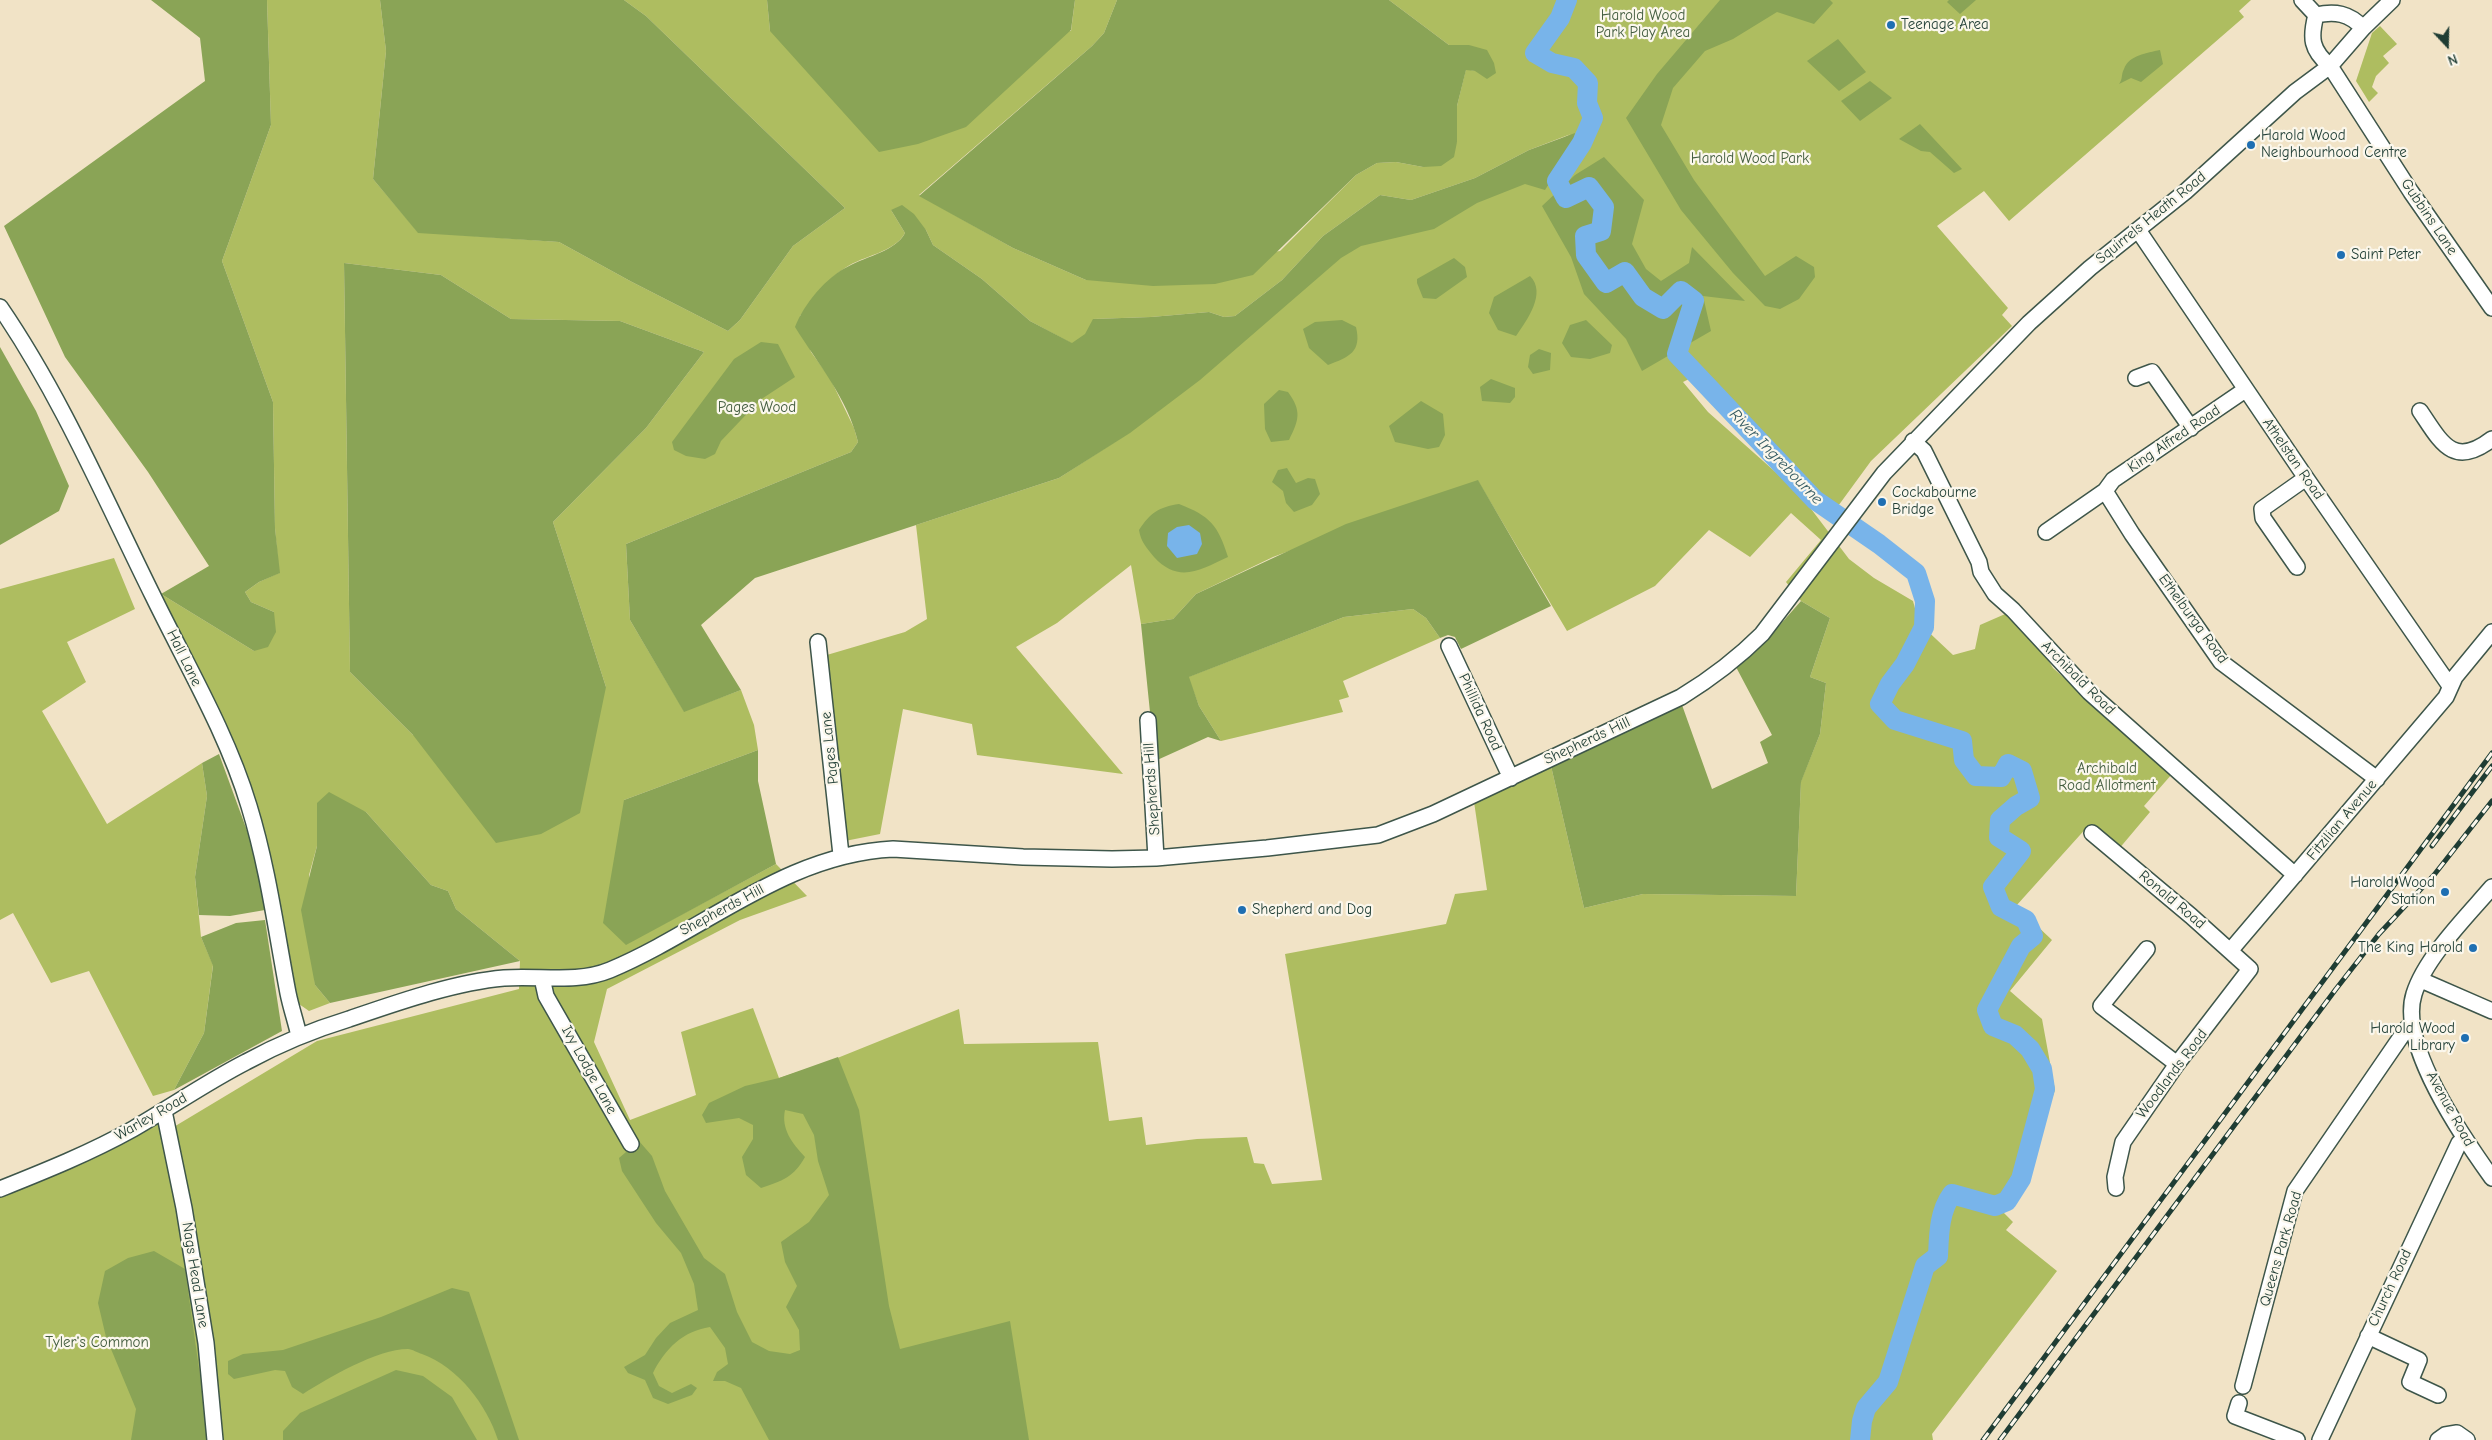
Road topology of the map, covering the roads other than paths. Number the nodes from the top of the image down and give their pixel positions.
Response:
1 (2302, 0) edge
2 (2392, 0) edge
3 (2316, 15) junction
4 (2363, 28) junction
5 (2330, 66) junction
6 (2138, 230) junction
7 (0, 307) edge
8 (2492, 308) edge
9 (2136, 378) dead end
10 (2245, 390) junction
11 (2420, 411) dead end
12 (2191, 428) junction
13 (2492, 439) edge
14 (1913, 441) junction
15 (2306, 478) junction
16 (2105, 491) junction
17 (2046, 532) dead end
18 (2297, 567) dead end
19 (2492, 632) edge
20 (818, 642) dead end
21 (1449, 646) dead end
22 (2450, 686) junction
23 (1148, 720) dead end
24 (1511, 778) junction
25 (2377, 779) junction
26 (2092, 833) dead end
27 (841, 855) junction
28 (1156, 858) junction
29 (2295, 875) junction
30 (2492, 887) edge
31 (2147, 949) dead end
32 (2230, 951) junction
33 (2250, 970) joint
34 (542, 978) junction
35 (2420, 980) junction
36 (2492, 1011) edge
37 (2412, 1026) junction
38 (299, 1036) junction
39 (2177, 1064) junction
40 (164, 1111) junction
41 (2464, 1138) junction
42 (631, 1144) dead end
43 (2492, 1178) edge
44 (2116, 1188) dead end
45 (0, 1189) edge
46 (2368, 1336) junction
47 (2243, 1386) dead end
48 (2438, 1395) dead end
49 (2239, 1403) dead end
50 (2462, 1437) edge
51 (215, 1440) edge
52 (2298, 1440) edge
53 (2320, 1440) edge
54 (2438, 1440) edge

1 - 3 street
2 - 4 street, Squirrels Heath Road
3 - 4 street
3 - 5 street, Gubbins Lane
4 - 5 street, Squirrels Heath Road
5 - 6 street, Squirrels Heath Road
5 - 8 street, Gubbins Lane
6 - 10 street, Athelstan Road
6 - 14 street, Squirrels Heath Road
7 - 38 street, Hall Lane
9 - 12 street
10 - 12 street, King Alfred Road
10 - 15 street, Athelstan Road
11 - 13 street
12 - 16 street, King Alfred Road
14 - 24 street, Shepherds Hill
14 - 29 street, Archibald Road
15 - 18 street
15 - 22 street, Athelstan Road
16 - 17 street, King Alfred Road
16 - 25 street, Ethelburga Road
19 - 22 street, Fitzilian Avenue
20 - 27 street, Pages Lane
21 - 24 street, Phillida Road
22 - 25 street, Fitzilian Avenue
23 - 28 street, Shepherds Hill
24 - 28 street, Shepherds Hill
25 - 29 street, Fitzilian Avenue
26 - 32 street, Ronald Road
27 - 28 street, Shepherds Hill
27 - 34 street, Shepherds Hill
29 - 32 street, Fitzilian Avenue
30 - 35 street
31 - 39 street
32 - 33 street, Ronald Road
33 - 39 street, Woodlands Road
34 - 38 street, Shepherds Hill
34 - 42 street, Ivy Lodge Lane
35 - 36 street
35 - 37 street, Avenue Road
37 - 41 street, Avenue Road
37 - 47 street, Queens Park Road
38 - 40 street, Warley Road
39 - 44 street, Woodlands Road
40 - 45 street, Warley Road
40 - 51 street, Nags Head Lane
41 - 43 street, Avenue Road
41 - 46 street, Church Road
46 - 48 street
46 - 53 street, Church Road
49 - 52 street
50 - 54 street

